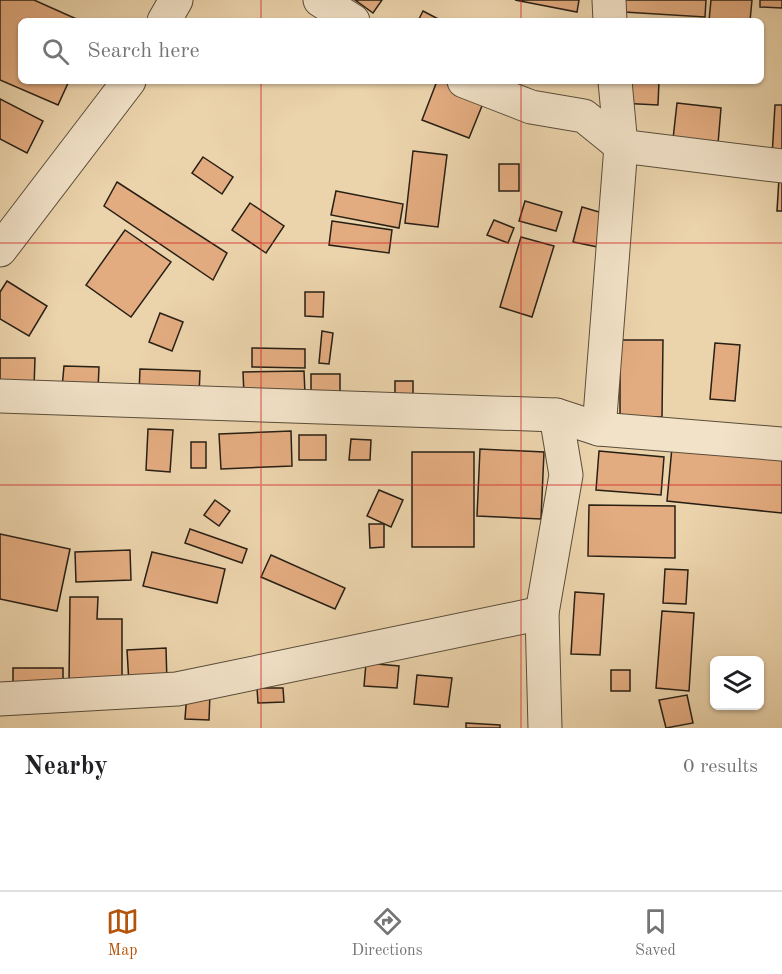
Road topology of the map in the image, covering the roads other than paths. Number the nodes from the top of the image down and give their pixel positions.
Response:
1 (176, 0) edge
2 (320, 0) edge
3 (609, 0) edge
4 (166, 18) edge
5 (348, 18) edge
6 (610, 18) edge
7 (127, 84) edge
8 (473, 84) edge
9 (615, 84) edge
10 (621, 146) junction
11 (782, 166) edge
12 (0, 250) edge
13 (0, 396) edge
14 (556, 415) junction
15 (599, 429) junction
16 (782, 444) edge
17 (542, 613) junction
18 (0, 699) edge
19 (545, 728) edge

1 - 4 street
2 - 5 street
3 - 6 street
7 - 12 street
8 - 10 street
9 - 10 street
10 - 11 street
10 - 15 street
13 - 14 street
14 - 15 street
14 - 17 street
15 - 16 street
17 - 18 street
17 - 19 street

